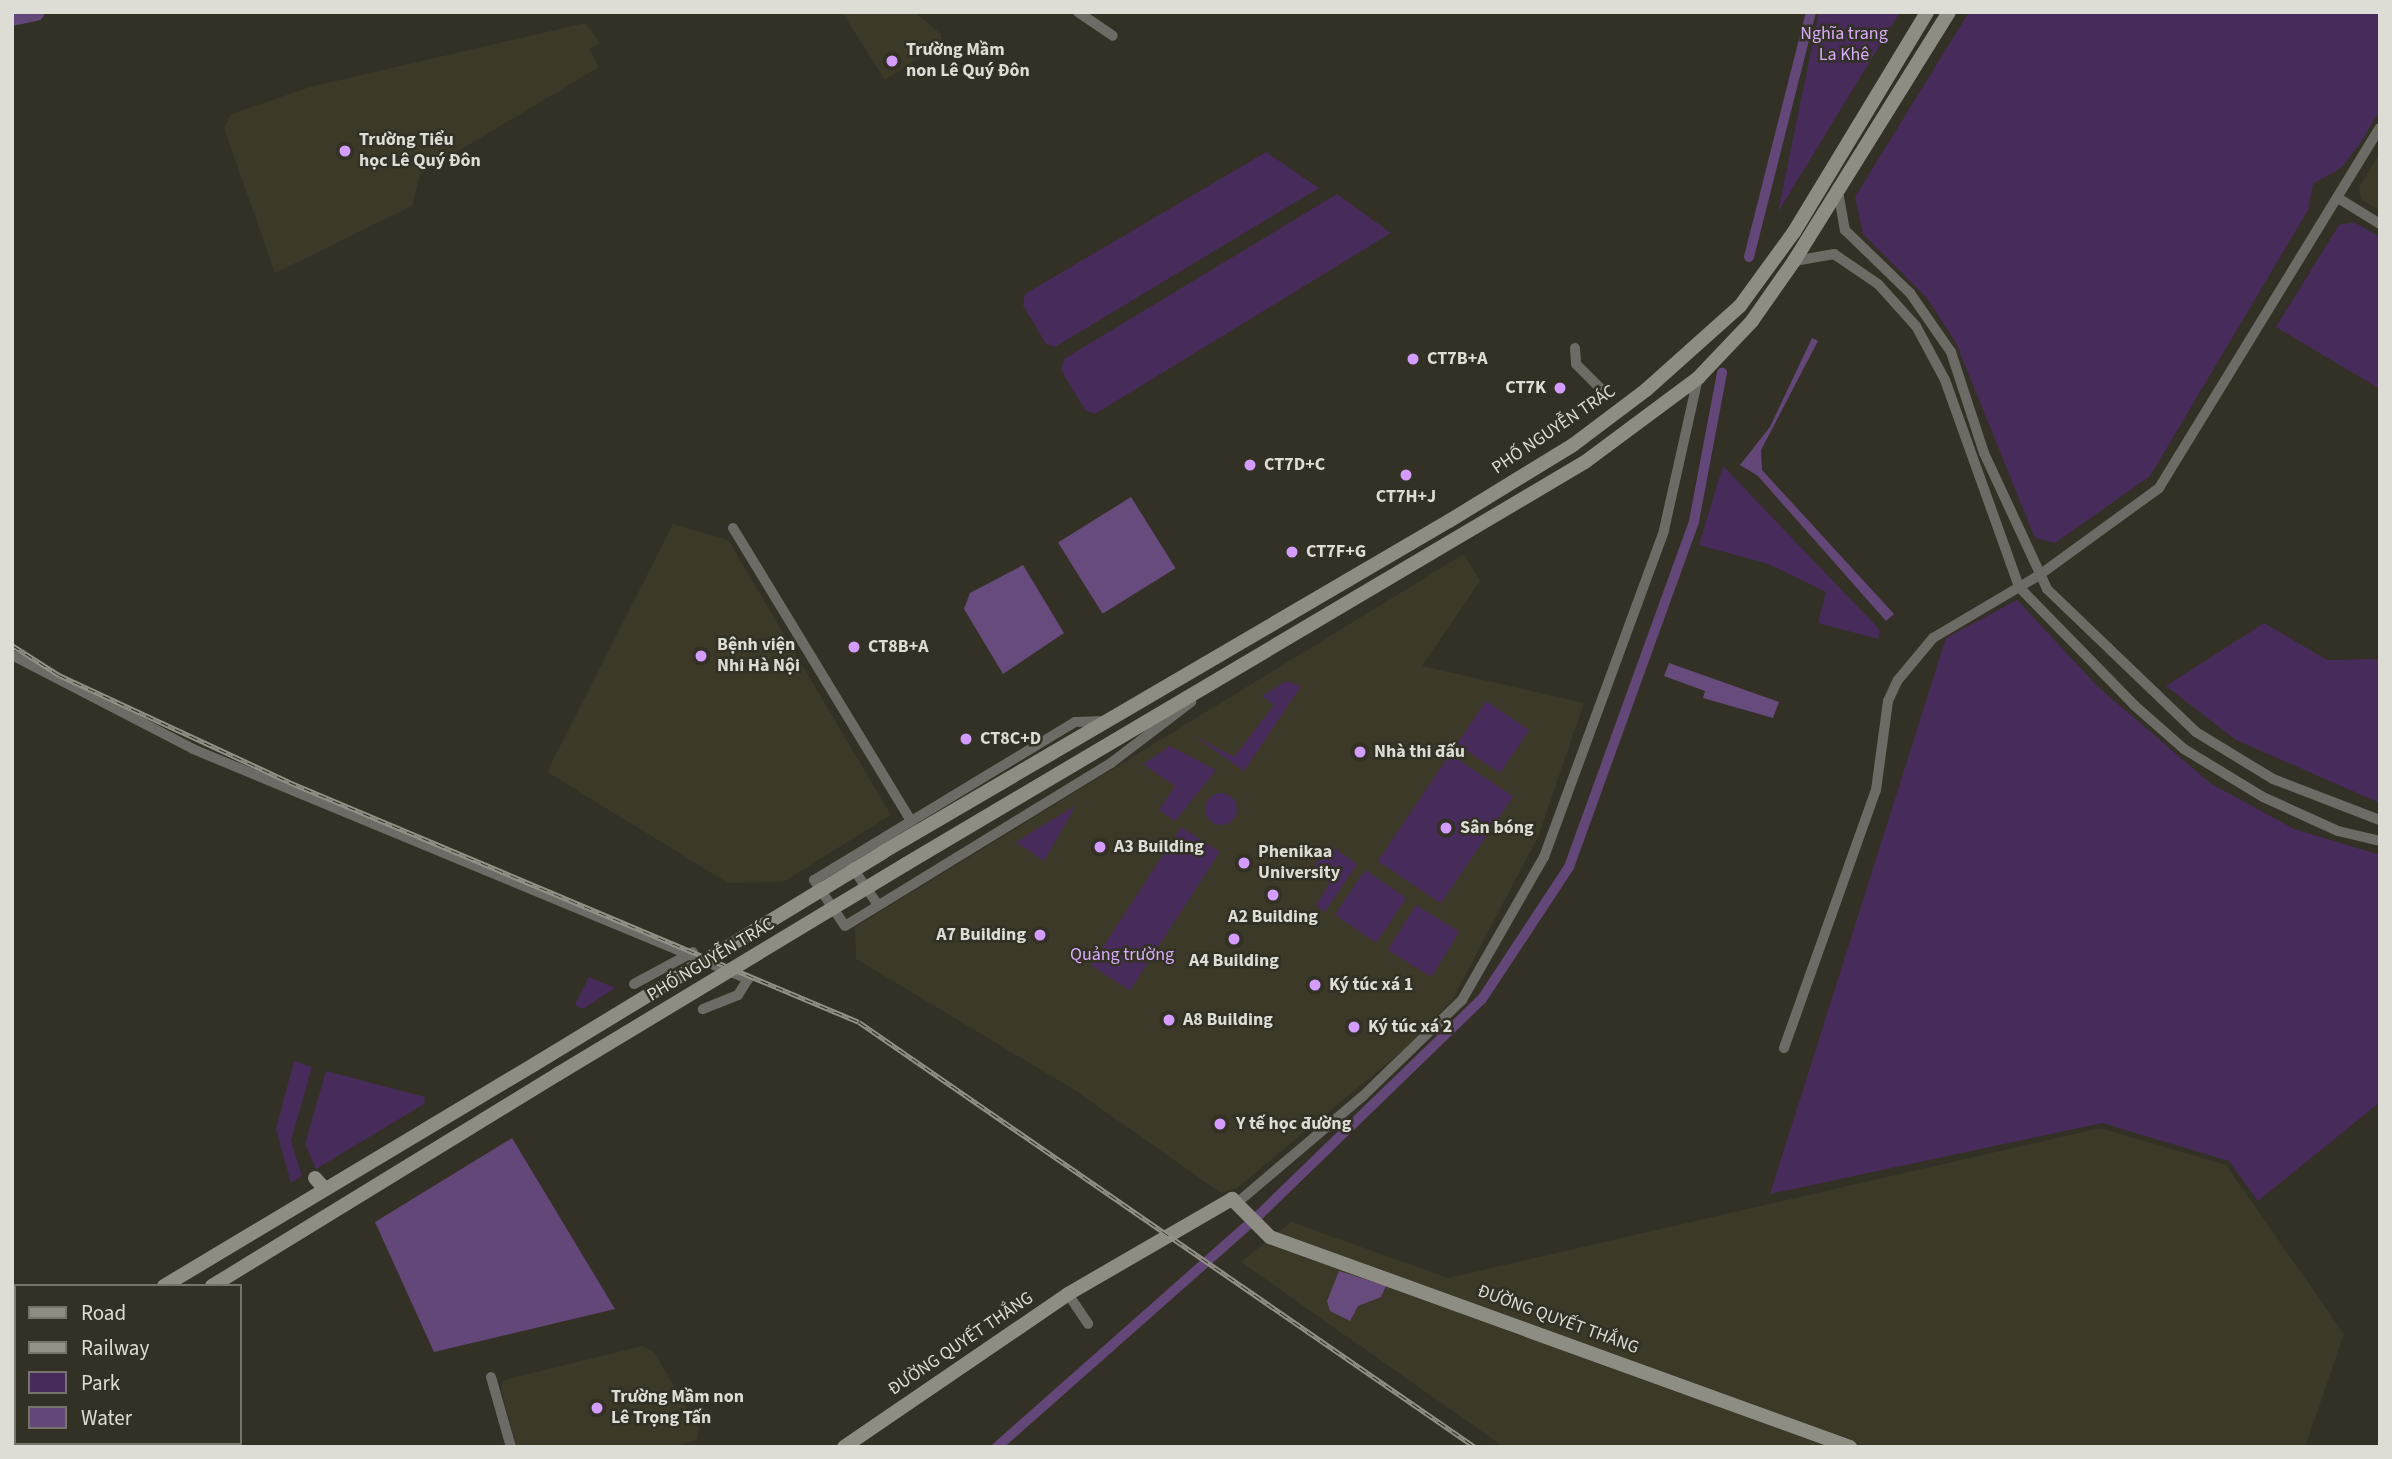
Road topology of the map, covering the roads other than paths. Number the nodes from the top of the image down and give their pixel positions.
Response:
1 (1078, 12) edge
2 (1927, 12) edge
3 (1949, 12) edge
4 (1113, 36) dead end
5 (2380, 128) edge
6 (1839, 191) junction
7 (2338, 198) junction
8 (2380, 224) edge
9 (1794, 261) junction
10 (1575, 348) dead end
11 (1698, 378) junction
12 (1603, 391) dead end
13 (733, 528) dead end
14 (2038, 576) junction
15 (2019, 587) junction
16 (1331, 590) junction
17 (1341, 605) junction
18 (12, 655) edge
19 (1232, 670) junction
20 (1111, 720) junction
21 (2380, 820) edge
22 (911, 821) junction
23 (2380, 841) edge
24 (847, 859) junction
25 (878, 905) junction
26 (693, 952) junction
27 (634, 984) dead end
28 (703, 1009) dead end
29 (1784, 1048) dead end
30 (1240, 1206) junction
31 (167, 1284) edge
32 (215, 1284) edge
33 (1068, 1294) junction
34 (1088, 1324) dead end
35 (491, 1377) dead end
36 (511, 1447) edge
37 (844, 1447) edge
38 (1850, 1447) edge

1 - 4 street
2 - 16 main road, PHỐ NGUYỄN TRÁC
3 - 6 main road, PHỐ NGUYỄN TRÁC
5 - 7 street
6 - 9 main road, PHỐ NGUYỄN TRÁC
6 - 14 street
7 - 8 street
7 - 14 street
9 - 11 main road, PHỐ NGUYỄN TRÁC
9 - 15 street
10 - 12 street
11 - 17 main road, PHỐ NGUYỄN TRÁC
11 - 30 street
13 - 22 street
14 - 15 street
14 - 21 street
15 - 23 street
15 - 29 street
16 - 17 main road
16 - 20 main road, PHỐ NGUYỄN TRÁC
17 - 19 main road, PHỐ NGUYỄN TRÁC
18 - 26 street
19 - 25 street, PHỐ NGUYỄN TRÁC
19 - 32 main road, PHỐ NGUYỄN TRÁC, bridge
20 - 22 street, PHỐ NGUYỄN TRÁC
20 - 31 main road, PHỐ NGUYỄN TRÁC, bridge
22 - 24 street, PHỐ NGUYỄN TRÁC
24 - 25 street
24 - 25 street, PHỐ NGUYỄN TRÁC
26 - 27 street
26 - 28 street
30 - 33 main road, ĐƯỜNG QUYẾT THẮNG
30 - 38 main road, ĐƯỜNG QUYẾT THẮNG
33 - 34 street
33 - 37 main road, ĐƯỜNG QUYẾT THẮNG
35 - 36 street

